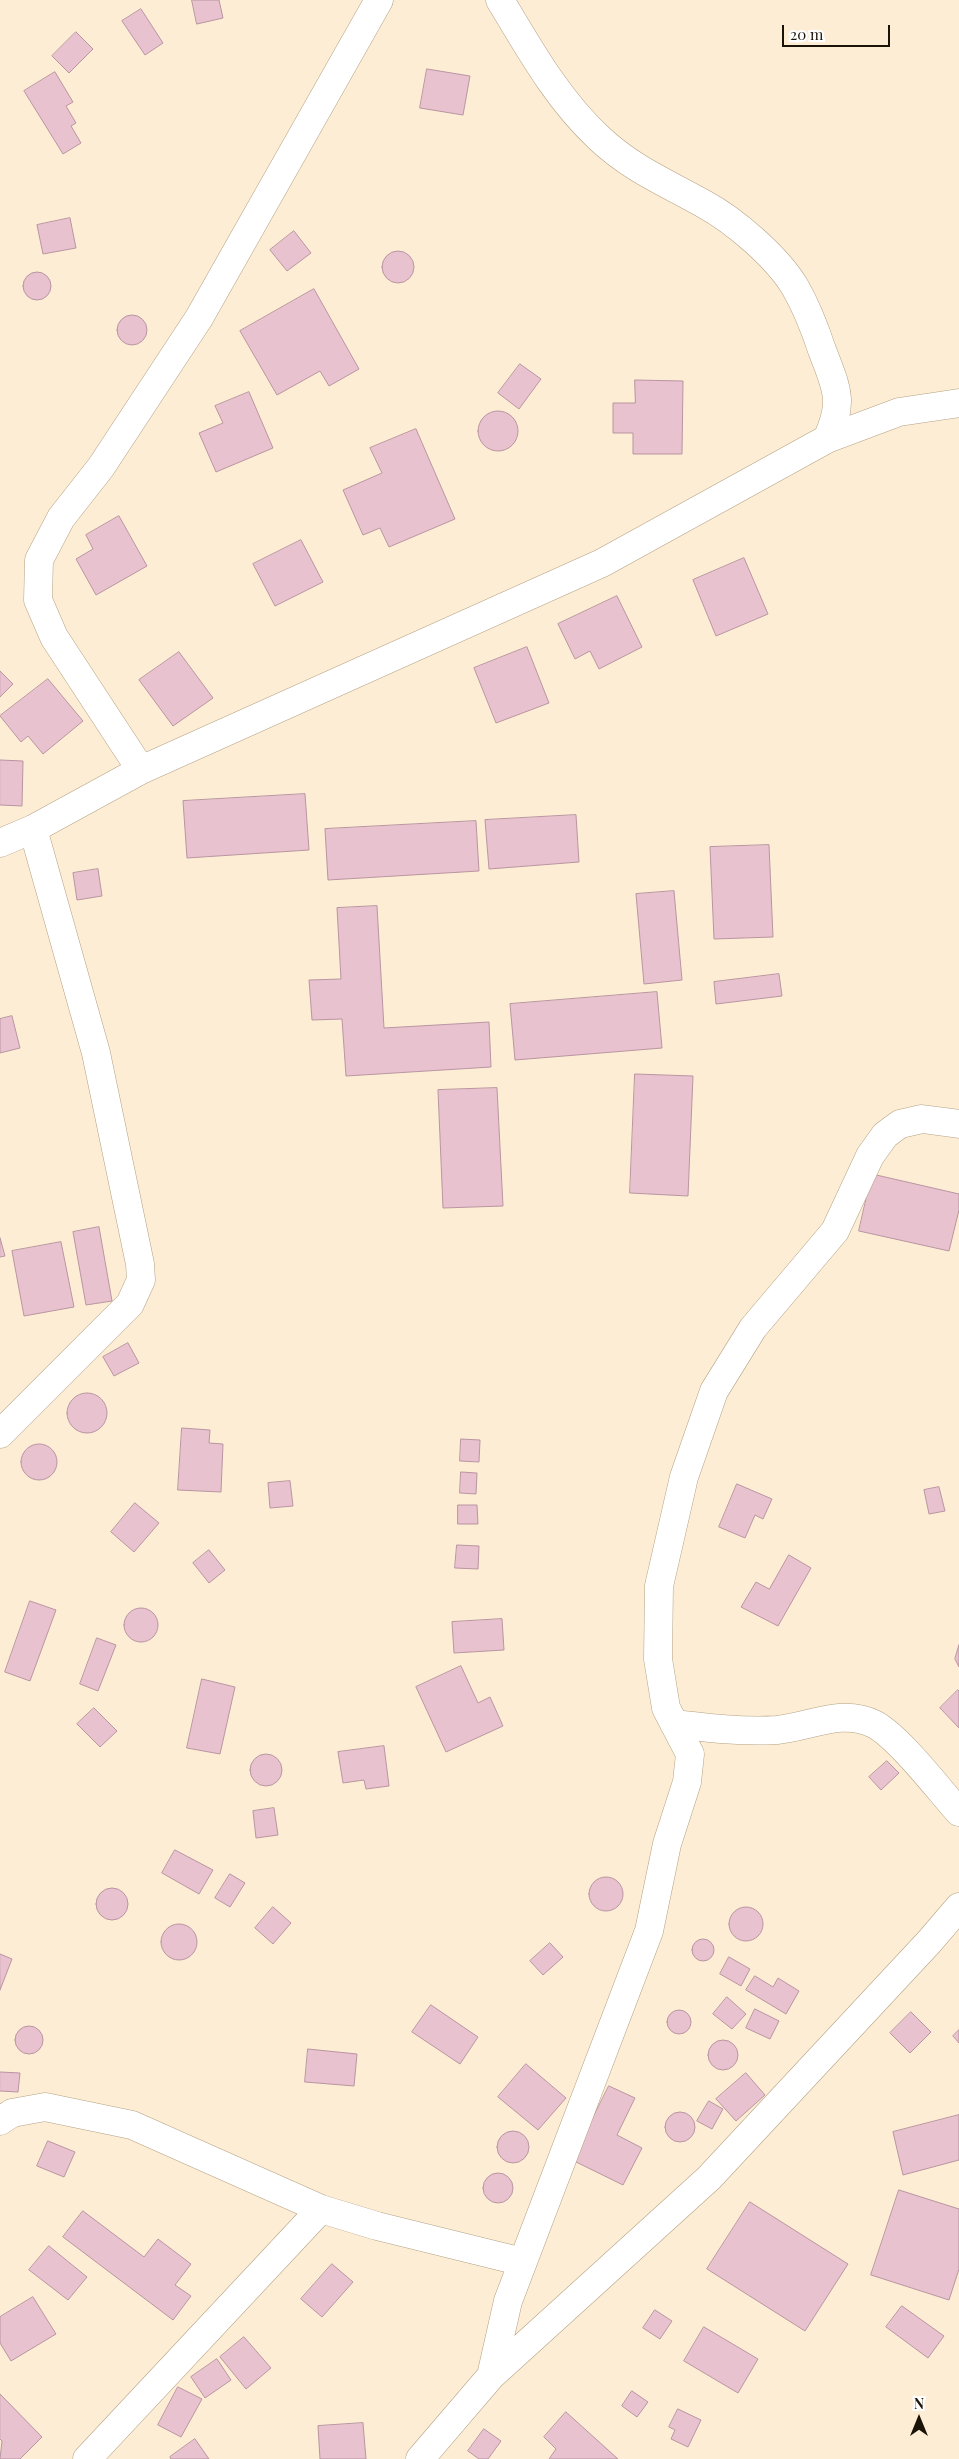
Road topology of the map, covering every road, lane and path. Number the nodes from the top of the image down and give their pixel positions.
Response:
1 (379, 0) edge
2 (500, 0) edge
3 (959, 403) edge
4 (827, 439) junction
5 (142, 770) junction
6 (33, 830) junction
7 (0, 843) edge
8 (959, 1124) edge
9 (0, 1434) edge
10 (674, 1724) junction
11 (959, 1812) edge
12 (959, 1906) edge
13 (0, 2121) edge
14 (321, 2209) junction
15 (523, 2262) junction
16 (491, 2376) junction
17 (87, 2459) edge
18 (420, 2459) edge

1 - 5 street
2 - 4 street
3 - 4 street
4 - 5 street
5 - 6 street
6 - 7 street
6 - 9 street
8 - 10 street
10 - 11 street
10 - 15 street
12 - 16 street
13 - 14 street
14 - 15 street
14 - 17 street
15 - 16 street
16 - 18 street

